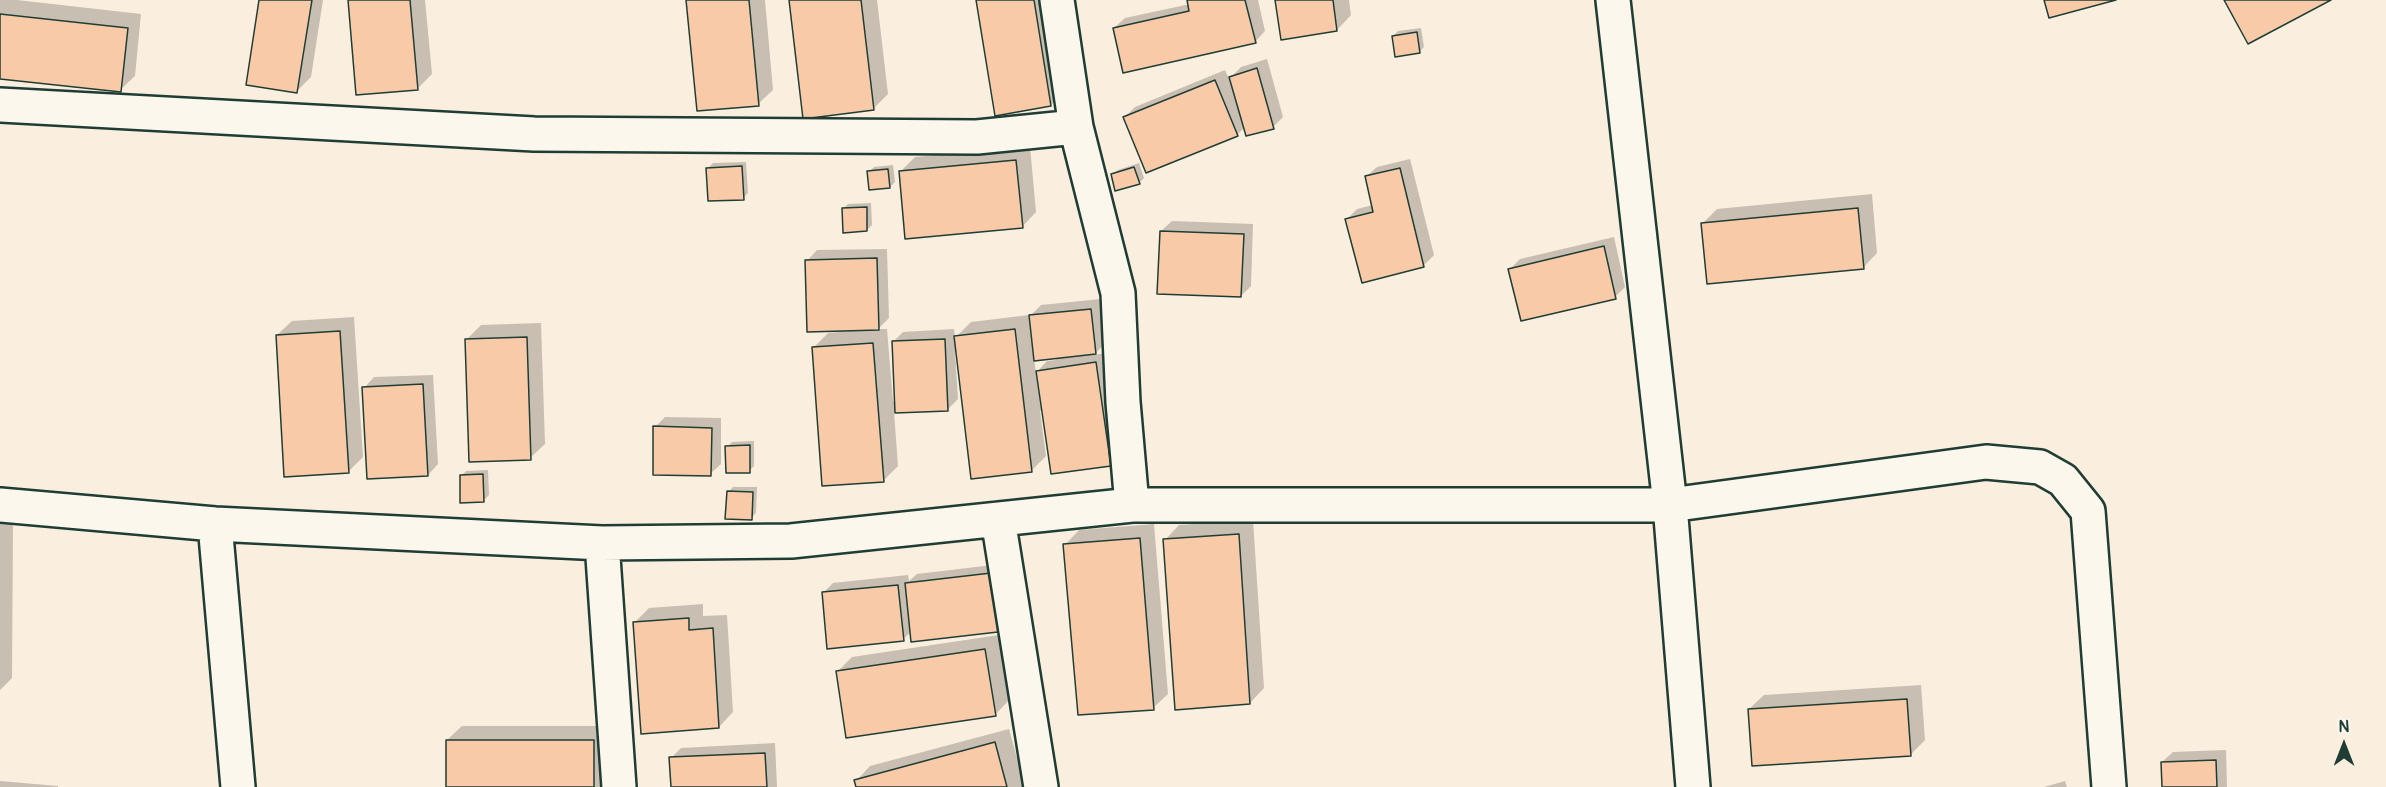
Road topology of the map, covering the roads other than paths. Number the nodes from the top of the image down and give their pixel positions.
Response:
1 (1057, 0) edge
2 (1613, 0) edge
3 (0, 105) edge
4 (1076, 127) junction
5 (0, 505) edge
6 (1132, 506) junction
7 (1670, 506) junction
8 (998, 519) junction
9 (215, 524) junction
10 (602, 543) junction
11 (238, 787) edge
12 (618, 787) edge
13 (1041, 787) edge
14 (1693, 787) edge
15 (2109, 787) edge

1 - 4 street
2 - 7 street
3 - 4 street
4 - 6 street
5 - 9 street
6 - 7 street
6 - 8 street
7 - 14 street
7 - 15 street
8 - 10 street
8 - 13 street
9 - 10 street
9 - 11 street
10 - 12 street

